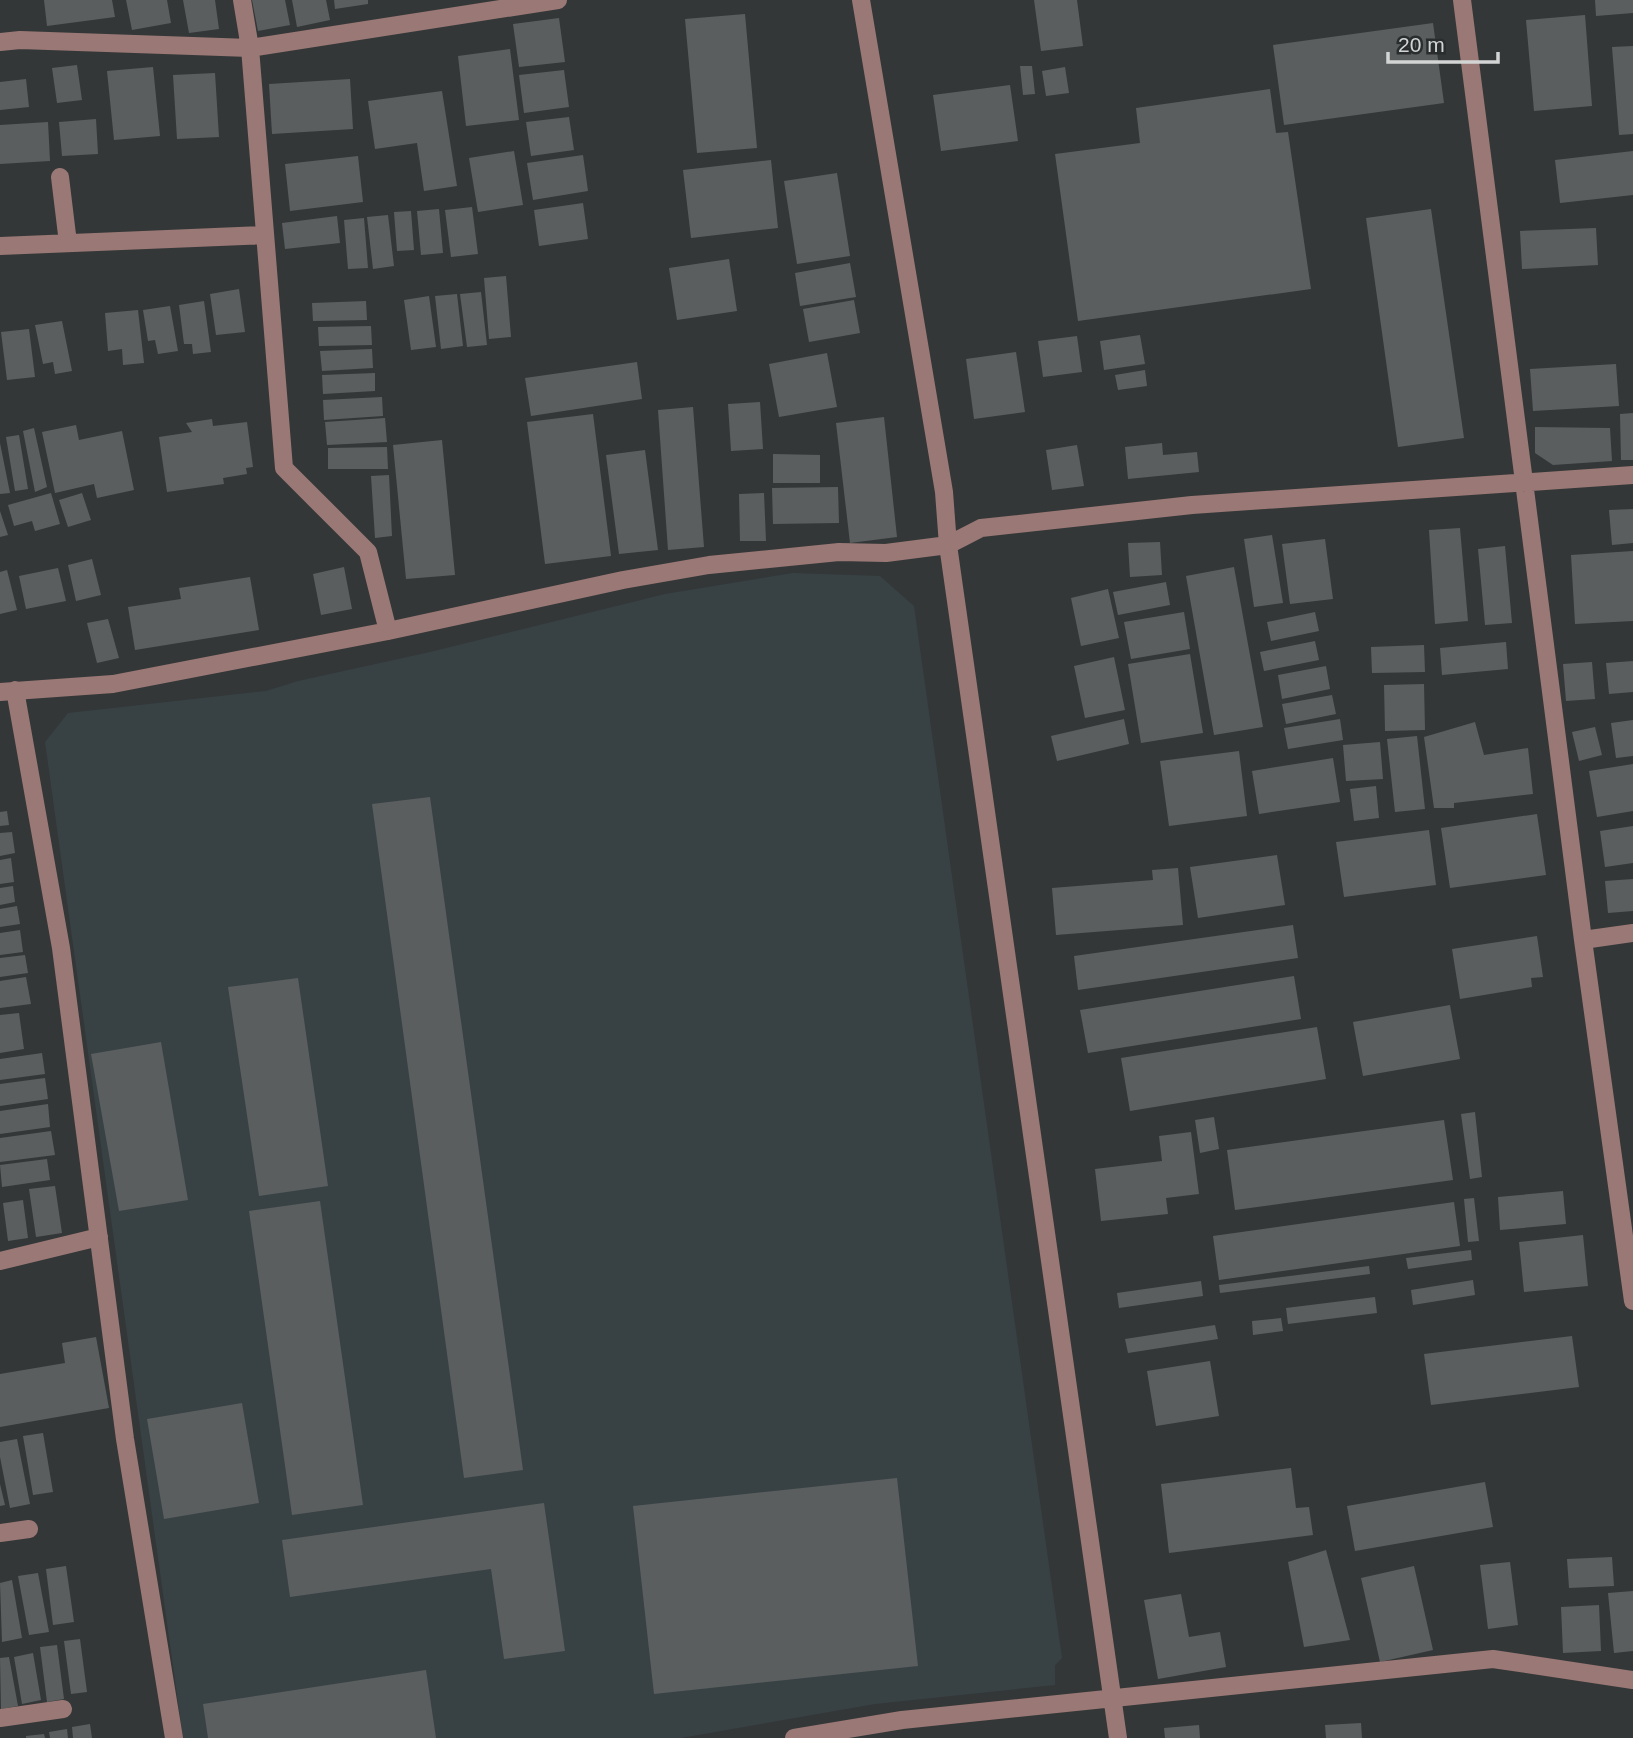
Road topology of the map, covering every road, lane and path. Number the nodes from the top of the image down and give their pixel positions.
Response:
1 (242, 0) edge
2 (558, 0) edge
3 (861, 0) edge
4 (1462, 0) edge
5 (0, 42) edge
6 (250, 48) junction
7 (60, 177) dead end
8 (265, 235) junction
9 (68, 243) junction
10 (0, 246) edge
11 (1633, 475) edge
12 (1525, 482) junction
13 (948, 545) junction
14 (388, 631) junction
15 (8, 691) edge
16 (1633, 933) edge
17 (1583, 940) junction
18 (99, 1237) junction
19 (0, 1261) edge
20 (1633, 1301) edge
21 (29, 1528) dead end
22 (0, 1533) edge
23 (1633, 1680) edge
24 (1113, 1698) junction
25 (63, 1709) dead end
26 (0, 1718) edge
27 (174, 1738) edge
28 (794, 1738) edge
29 (1118, 1738) edge

1 - 6 street
2 - 6 street
3 - 13 street
4 - 12 street
5 - 6 street
6 - 8 street
7 - 9 street
8 - 9 street
8 - 14 street
9 - 10 street
11 - 12 street
12 - 13 street
12 - 17 street
13 - 14 street
13 - 24 street
14 - 15 street
15 - 18 street
16 - 17 street
17 - 20 street
18 - 19 street
18 - 27 street
21 - 22 street
23 - 24 street
24 - 28 street
24 - 29 street
25 - 26 street

